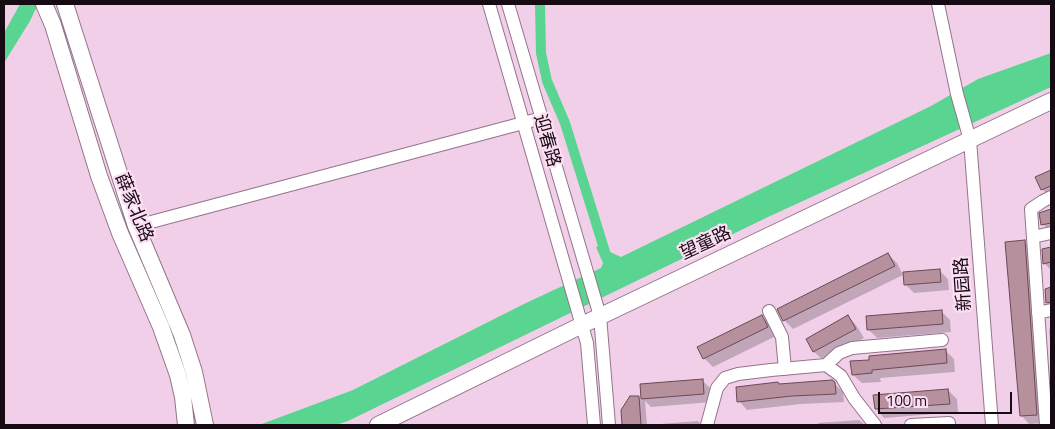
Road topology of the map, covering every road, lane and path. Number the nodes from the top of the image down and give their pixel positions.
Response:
1 (65, 4) edge
2 (489, 4) edge
3 (508, 4) edge
4 (938, 4) edge
5 (45, 5) edge
6 (1051, 101) edge
7 (542, 118) junction
8 (522, 122) junction
9 (969, 136) junction
10 (1051, 197) edge
11 (136, 226) junction
12 (1051, 233) edge
13 (1033, 237) junction
14 (598, 309) junction
15 (1051, 310) edge
16 (769, 311) dead end
17 (1038, 313) junction
18 (580, 317) junction
19 (942, 340) dead end
20 (826, 365) junction
21 (785, 369) junction
22 (949, 423) dead end
23 (186, 425) edge
24 (205, 425) edge
25 (378, 425) edge
26 (594, 425) edge
27 (609, 425) edge
28 (707, 425) edge
29 (875, 425) edge
30 (911, 425) edge
31 (992, 425) edge
32 (1046, 425) edge

1 - 11 main road, 薛家北路
2 - 8 street, 迎春路
3 - 7 street, 迎春路
4 - 9 street, 新园路
5 - 23 main road, 薛家北路
6 - 9 main road, 望童路
7 - 8 street
7 - 14 street, 迎春路
8 - 11 street
8 - 18 street, 迎春路
9 - 14 main road, 望童路
9 - 31 street, 新园路
10 - 13 street
11 - 24 main road, 薛家北路
12 - 13 street
13 - 17 street
14 - 18 main road, 望童路
14 - 27 street, 迎春路
15 - 17 street
16 - 21 street
17 - 32 street
18 - 25 main road, 望童路
18 - 26 street, 迎春路
19 - 20 street
20 - 21 street
20 - 29 street
21 - 28 street
22 - 30 street

